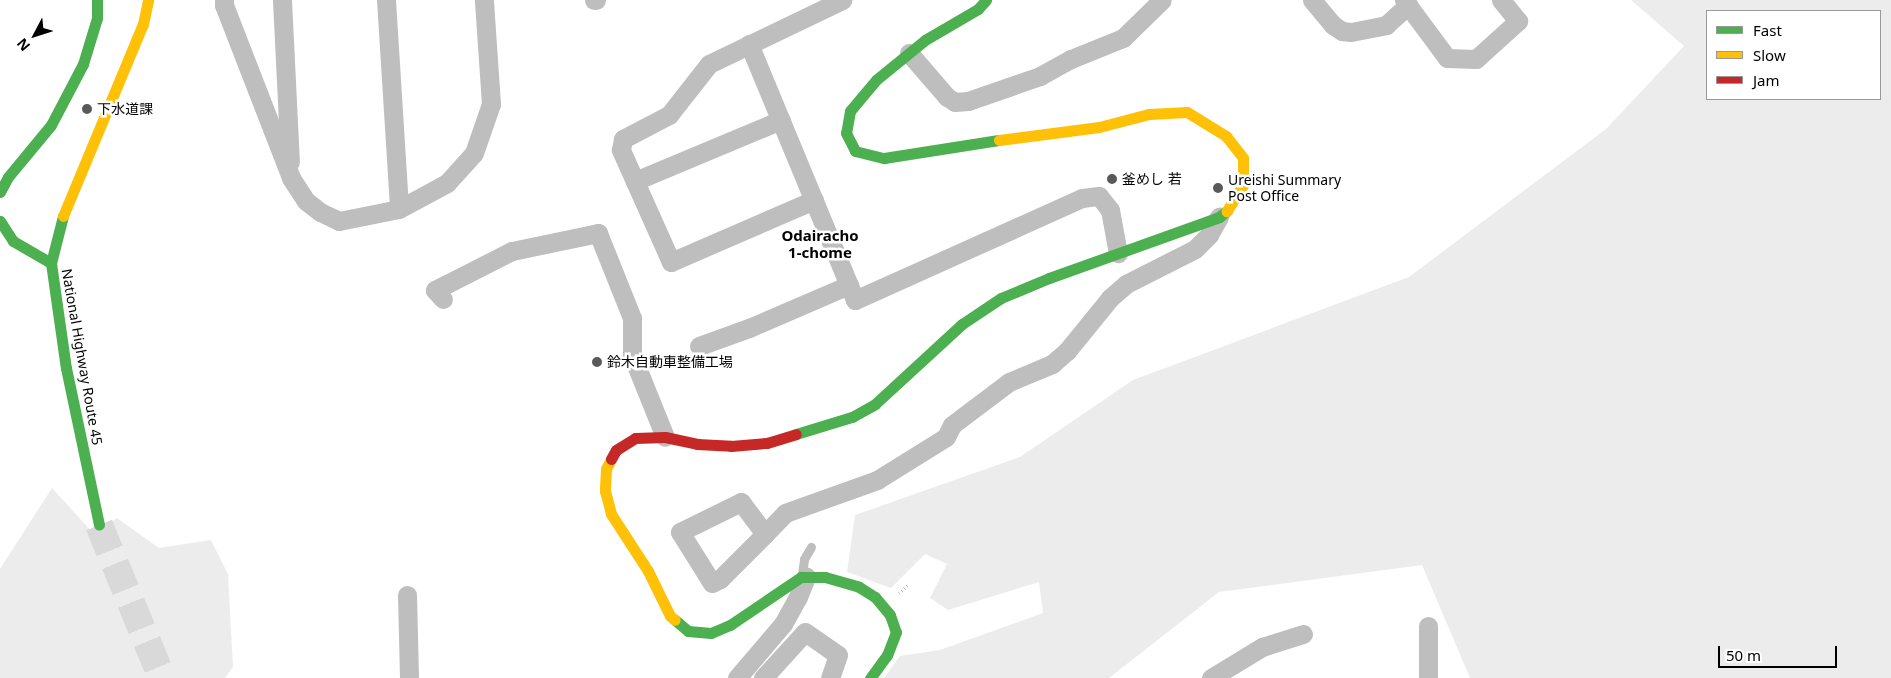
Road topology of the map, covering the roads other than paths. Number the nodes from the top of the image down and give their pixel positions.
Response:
1 (97, 0) edge
2 (148, 0) edge
3 (224, 0) edge
4 (282, 0) edge
5 (386, 0) edge
6 (484, 0) edge
7 (842, 0) edge
8 (986, 0) edge
9 (1162, 0) edge
10 (1312, 0) edge
11 (1501, 0) edge
12 (1406, 3) edge
13 (1141, 7) edge
14 (966, 9) edge
15 (749, 44) junction
16 (909, 53) junction
17 (781, 120) junction
18 (291, 178) junction
19 (635, 181) junction
20 (0, 192) edge
21 (814, 200) junction
22 (399, 208) junction
23 (1219, 217) junction
24 (0, 222) edge
25 (1118, 253) junction
26 (51, 263) junction
27 (849, 285) junction
28 (443, 299) dead end
29 (699, 346) dead end
30 (665, 437) junction
31 (99, 525) tunnel mouth
32 (765, 534) junction
33 (811, 548) dead end
34 (804, 577) junction
35 (407, 595) dead end
36 (1428, 626) dead end
37 (1303, 634) dead end
38 (409, 678) edge
39 (737, 678) edge
40 (763, 678) edge
41 (830, 678) edge
42 (870, 678) edge
43 (1211, 678) edge
44 (1428, 678) edge

1 - 20 main road
2 - 26 main road, National Highway Route 45
3 - 18 street
4 - 18 street
5 - 22 street
6 - 22 street
7 - 15 street
8 - 14 main road
9 - 13 street
10 - 12 street
11 - 12 street
13 - 16 street
14 - 16 main road
15 - 17 street
15 - 19 street
16 - 23 main road
17 - 19 street
17 - 21 street
18 - 22 street
19 - 21 street
21 - 27 street
23 - 25 main road
23 - 32 street
24 - 26 main road
25 - 27 street
25 - 30 main road
26 - 31 main road, National Highway Route 45
27 - 29 street
28 - 30 street
30 - 34 main road
32 - 32 street
33 - 34 lane
34 - 39 street
34 - 42 main road
35 - 38 street
36 - 44 street
37 - 43 street
40 - 41 street

